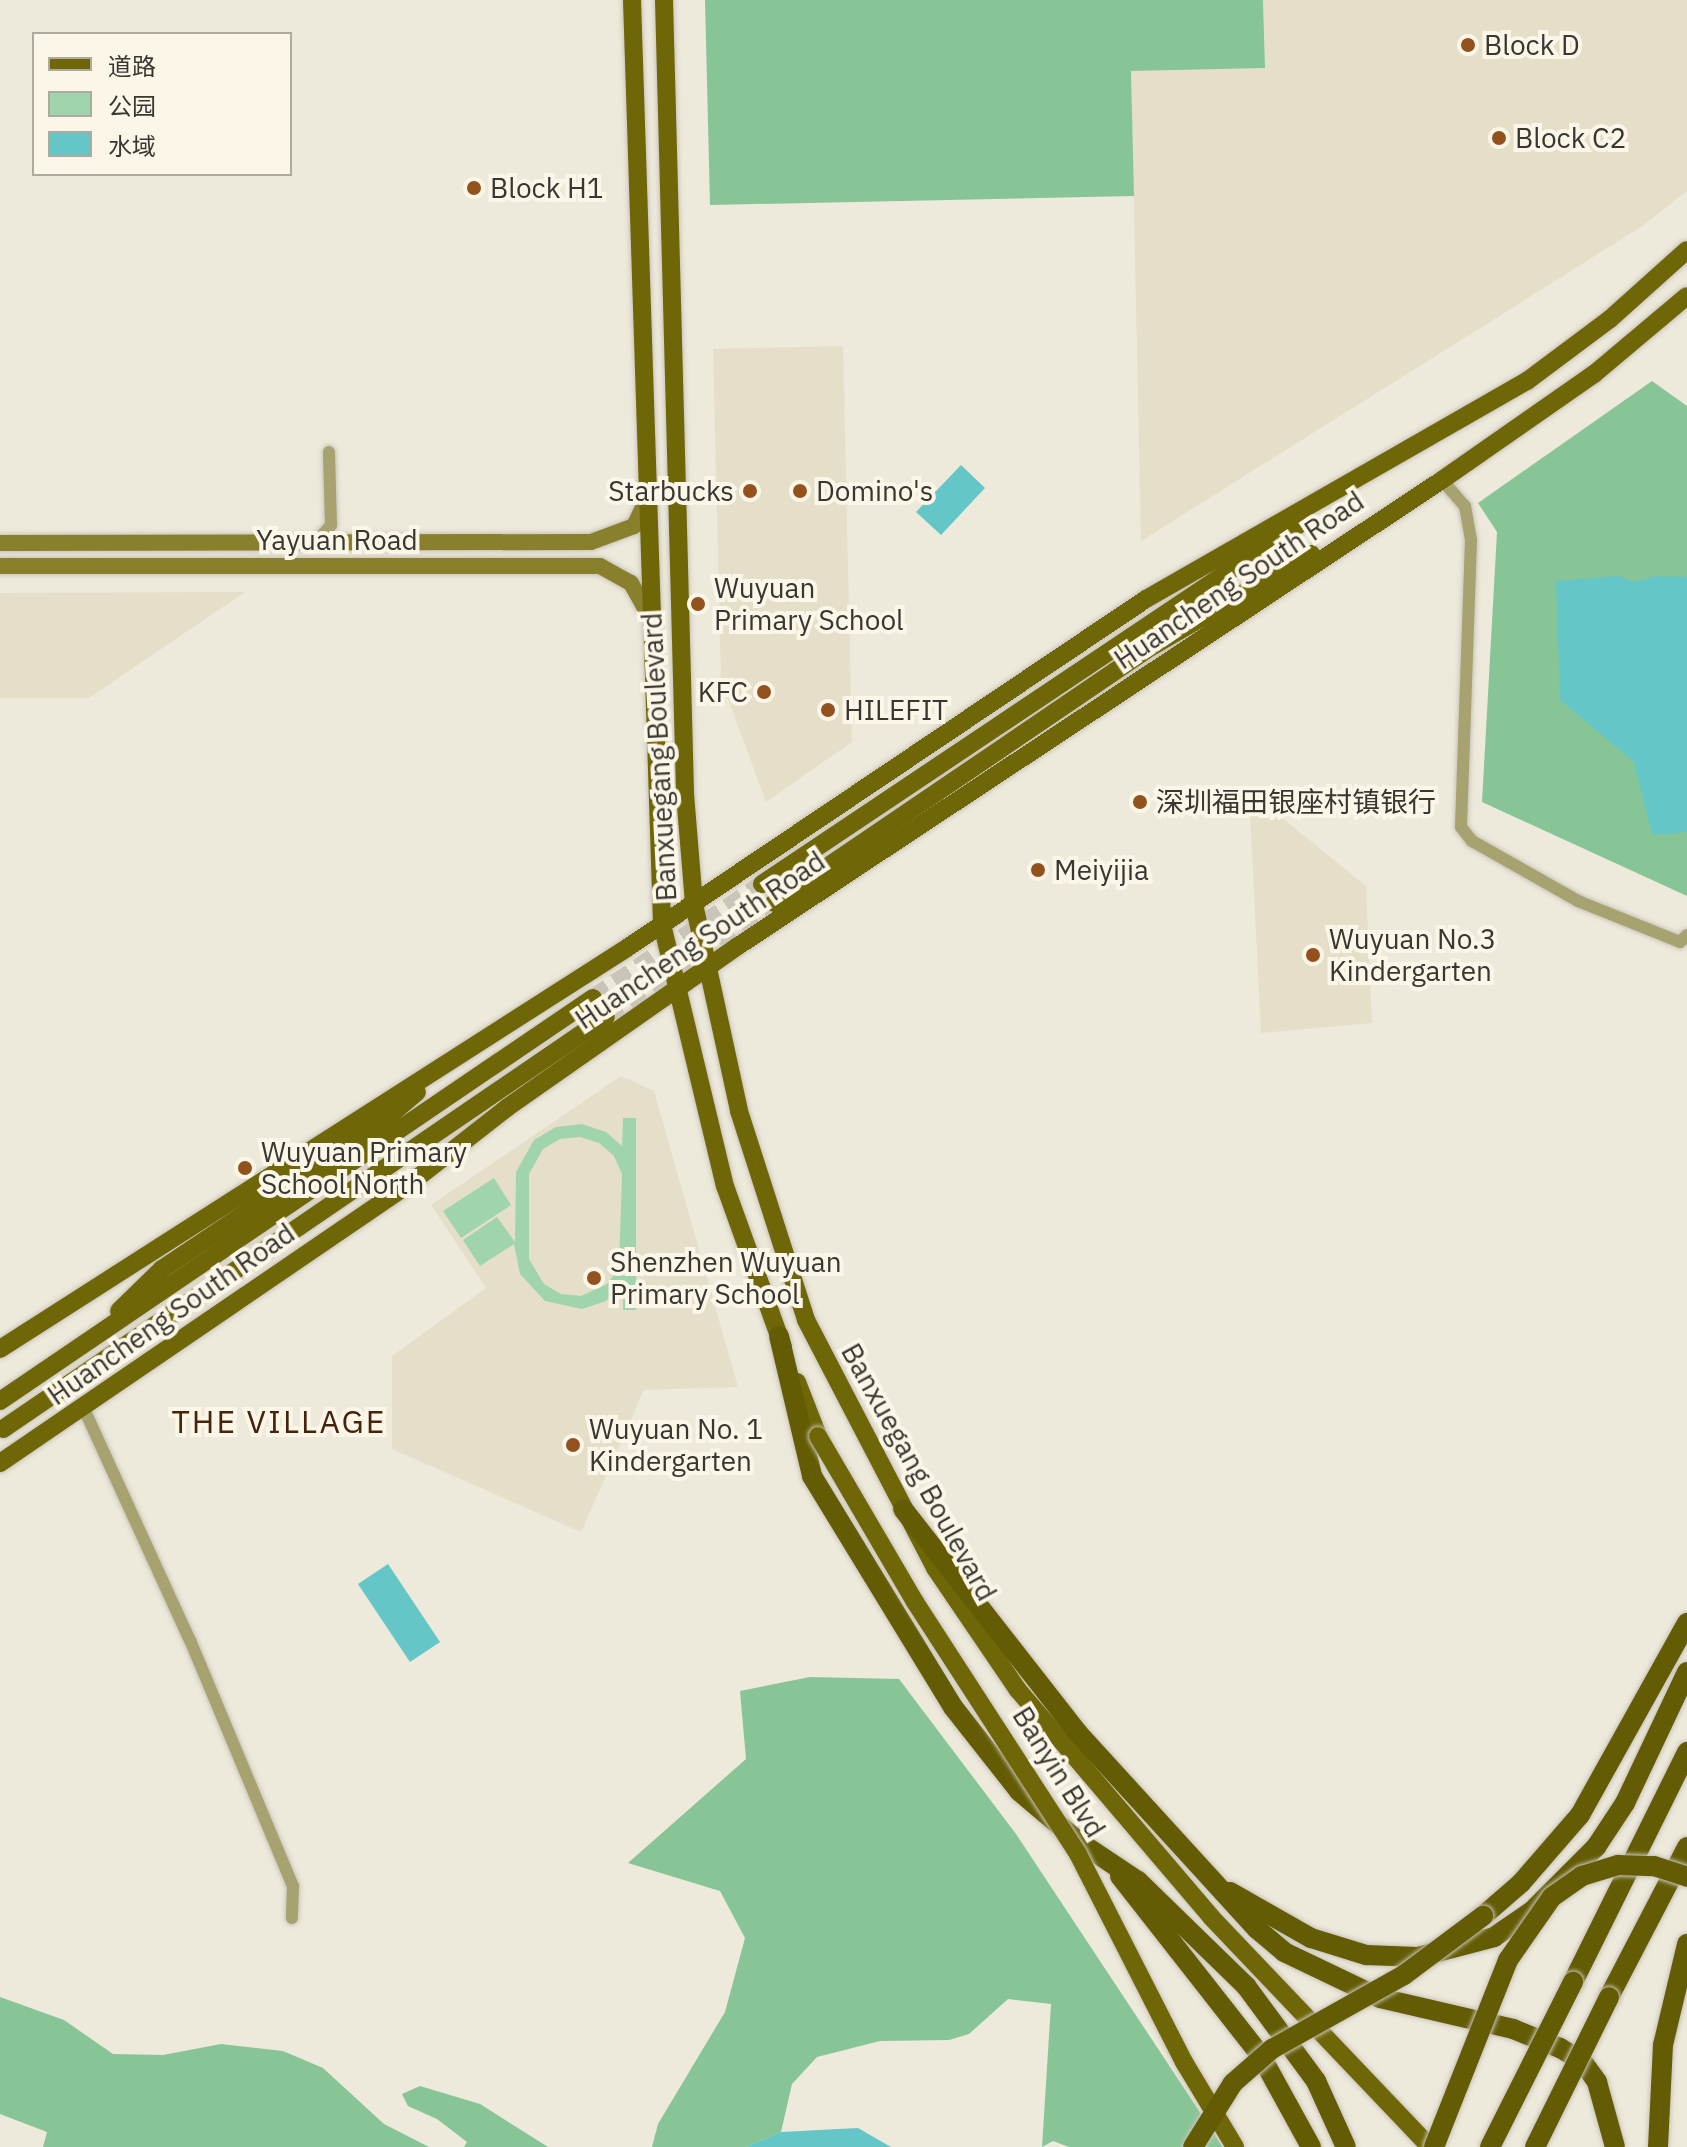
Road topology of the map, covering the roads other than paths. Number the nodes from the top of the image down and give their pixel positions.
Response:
1 (632, 0) edge
2 (664, 0) edge
3 (1687, 250) edge
4 (1687, 296) edge
5 (1439, 435) junction
6 (329, 452) dead end
7 (1442, 480) junction
8 (646, 501) junction
9 (331, 525) junction
10 (0, 543) edge
11 (315, 543) junction
12 (351, 543) junction
13 (0, 566) edge
14 (649, 615) junction
15 (762, 884) tunnel mouth
16 (774, 903) tunnel mouth
17 (694, 904) junction
18 (662, 924) junction
19 (1687, 935) edge
20 (706, 969) junction
21 (676, 989) junction
22 (593, 998) tunnel mouth
23 (606, 1017) tunnel mouth
24 (471, 1047) junction
25 (412, 1182) junction
26 (151, 1329) junction
27 (779, 1336) junction
28 (0, 1349) edge
29 (79, 1349) junction
30 (0, 1401) edge
31 (84, 1409) junction
32 (3, 1429) dead end
33 (818, 1436) joint
34 (0, 1463) edge
35 (903, 1509) junction
36 (1687, 1623) edge
37 (982, 1642) joint
38 (1687, 1672) edge
39 (1687, 1752) edge
40 (1687, 1847) edge
41 (1111, 1863) junction
42 (1687, 1877) edge
43 (1217, 1885) junction
44 (292, 1918) dead end
45 (1687, 1944) edge
46 (1193, 2147) edge
47 (1235, 2147) edge
48 (1311, 2147) edge
49 (1346, 2147) edge
50 (1432, 2147) edge
51 (1490, 2147) edge
52 (1535, 2147) edge
53 (1615, 2147) edge
54 (1658, 2147) edge

1 - 8 main road, Banxuegang Boulevard
2 - 17 main road, Banxuegang Boulevard
3 - 5 main road, Huancheng South Road
4 - 7 main road, Huancheng South Road
5 - 15 main road, Huancheng South Road
5 - 17 main road, Huancheng South Road
6 - 9 street
7 - 16 main road, Huancheng South Road
7 - 19 street
7 - 20 main road, Huancheng South Road
8 - 12 main road, Yayuan Road
8 - 14 main road, Banxuegang Boulevard
9 - 11 street
9 - 12 street
10 - 11 main road, Yayuan Road
11 - 12 main road, Yayuan Road
13 - 14 main road, Yayuan Road
14 - 18 main road, Banxuegang Boulevard
17 - 18 main road, Huancheng South Road
17 - 20 main road, Banxuegang Boulevard
18 - 21 main road, Banxuegang Boulevard
18 - 24 main road, Huancheng South Road
20 - 21 main road, Huancheng South Road
20 - 35 main road, Banxuegang Boulevard
21 - 25 main road, Huancheng South Road
21 - 27 main road, Banxuegang Boulevard
22 - 29 main road, Huancheng South Road
23 - 26 main road, Huancheng South Road
24 - 28 main road, Huancheng South Road
24 - 29 main road
25 - 26 main road
25 - 31 main road, Huancheng South Road
26 - 32 main road, Huancheng South Road
27 - 33 main road, Banxuegang Boulevard
27 - 41 highway
29 - 30 main road, Huancheng South Road
31 - 34 main road, Huancheng South Road
31 - 44 street
33 - 47 main road, Banyin Blvd, bridge
35 - 37 main road, Banxuegang Boulevard
35 - 43 highway
36 - 46 highway, bridge
37 - 50 main road, Banyin Blvd
38 - 43 highway
39 - 51 highway, bridge
40 - 52 highway, bridge
41 - 48 highway
41 - 49 highway
42 - 50 highway, bridge
43 - 53 highway
45 - 54 highway

